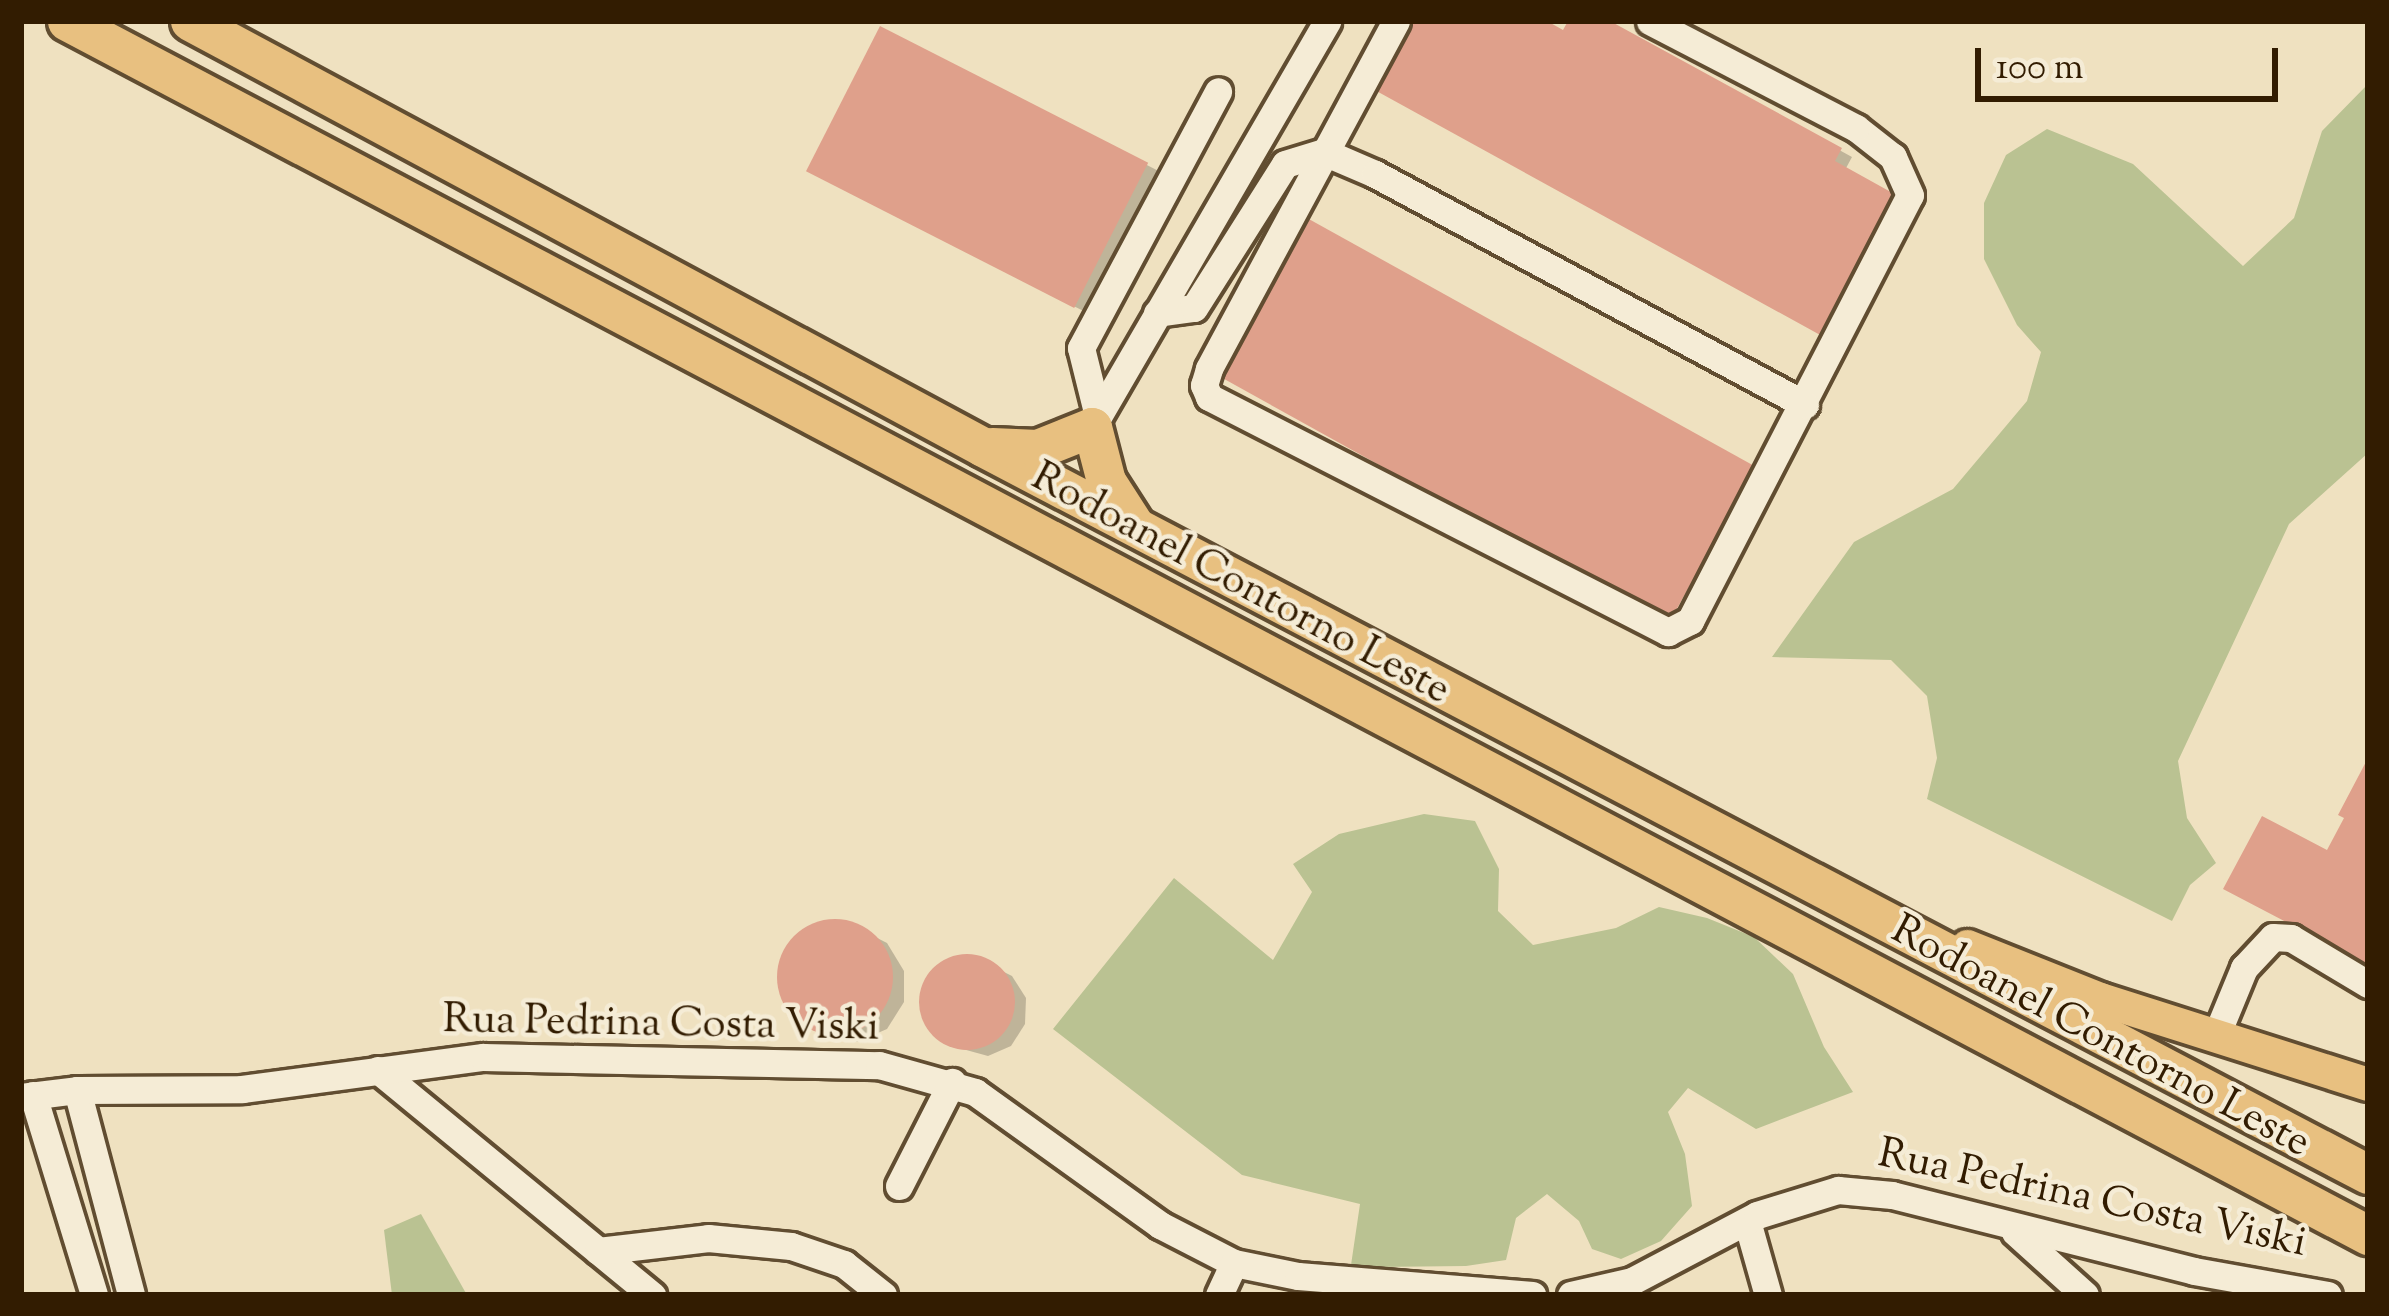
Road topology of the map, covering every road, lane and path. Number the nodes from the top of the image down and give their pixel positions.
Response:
1 (67, 21) edge
2 (190, 21) edge
3 (1327, 21) edge
4 (1396, 21) edge
5 (1650, 21) edge
6 (1218, 91) dead end
7 (1324, 152) junction
8 (1157, 313) junction
9 (1805, 405) junction
10 (1095, 422) junction
11 (983, 447) junction
12 (1136, 528) junction
13 (1819, 884) junction
14 (2368, 984) edge
15 (2216, 1036) junction
16 (378, 1070) junction
17 (952, 1082) junction
18 (2368, 1084) edge
19 (76, 1090) junction
20 (27, 1096) edge
21 (35, 1149) edge
22 (2368, 1174) edge
23 (899, 1186) dead end
24 (1747, 1221) junction
25 (2007, 1226) junction
26 (2368, 1234) edge
27 (598, 1251) junction
28 (1234, 1262) junction
29 (640, 1290) edge
30 (1503, 1294) edge
31 (94, 1295) edge
32 (131, 1295) edge
33 (883, 1295) edge
34 (1219, 1295) edge
35 (1532, 1295) edge
36 (1571, 1295) edge
37 (1768, 1295) edge
38 (2085, 1295) edge
39 (2328, 1295) edge

1 - 26 highway, Rodoanel Contorno Leste
2 - 11 highway, Rodoanel Contorno Leste
3 - 8 street
4 - 7 street
5 - 9 street
6 - 10 street
7 - 8 street
7 - 9 street
7 - 9 street
8 - 10 street
10 - 11 highway
10 - 12 highway
11 - 12 highway, Rodoanel Contorno Leste
12 - 13 highway, Rodoanel Contorno Leste
13 - 15 main road
13 - 22 highway, Rodoanel Contorno Leste
14 - 15 street
15 - 18 main road
16 - 17 street, Rua Pedrina Costa Viski
16 - 19 street, Rua Pedrina Costa Viski
16 - 27 street
17 - 23 street
17 - 28 street, Rua Pedrina Costa Viski
19 - 20 street, Rua Pedrina Costa Viski
19 - 32 street
20 - 21 street
21 - 31 street
24 - 25 street, Rua Pedrina Costa Viski
24 - 36 street, Rua Pedrina Costa Viski
24 - 37 street
25 - 38 street
25 - 39 street, Rua Pedrina Costa Viski
27 - 29 street
27 - 33 street
28 - 30 street, Rua Pedrina Costa Viski
28 - 34 street
30 - 35 street, Rua Pedrina Costa Viski

